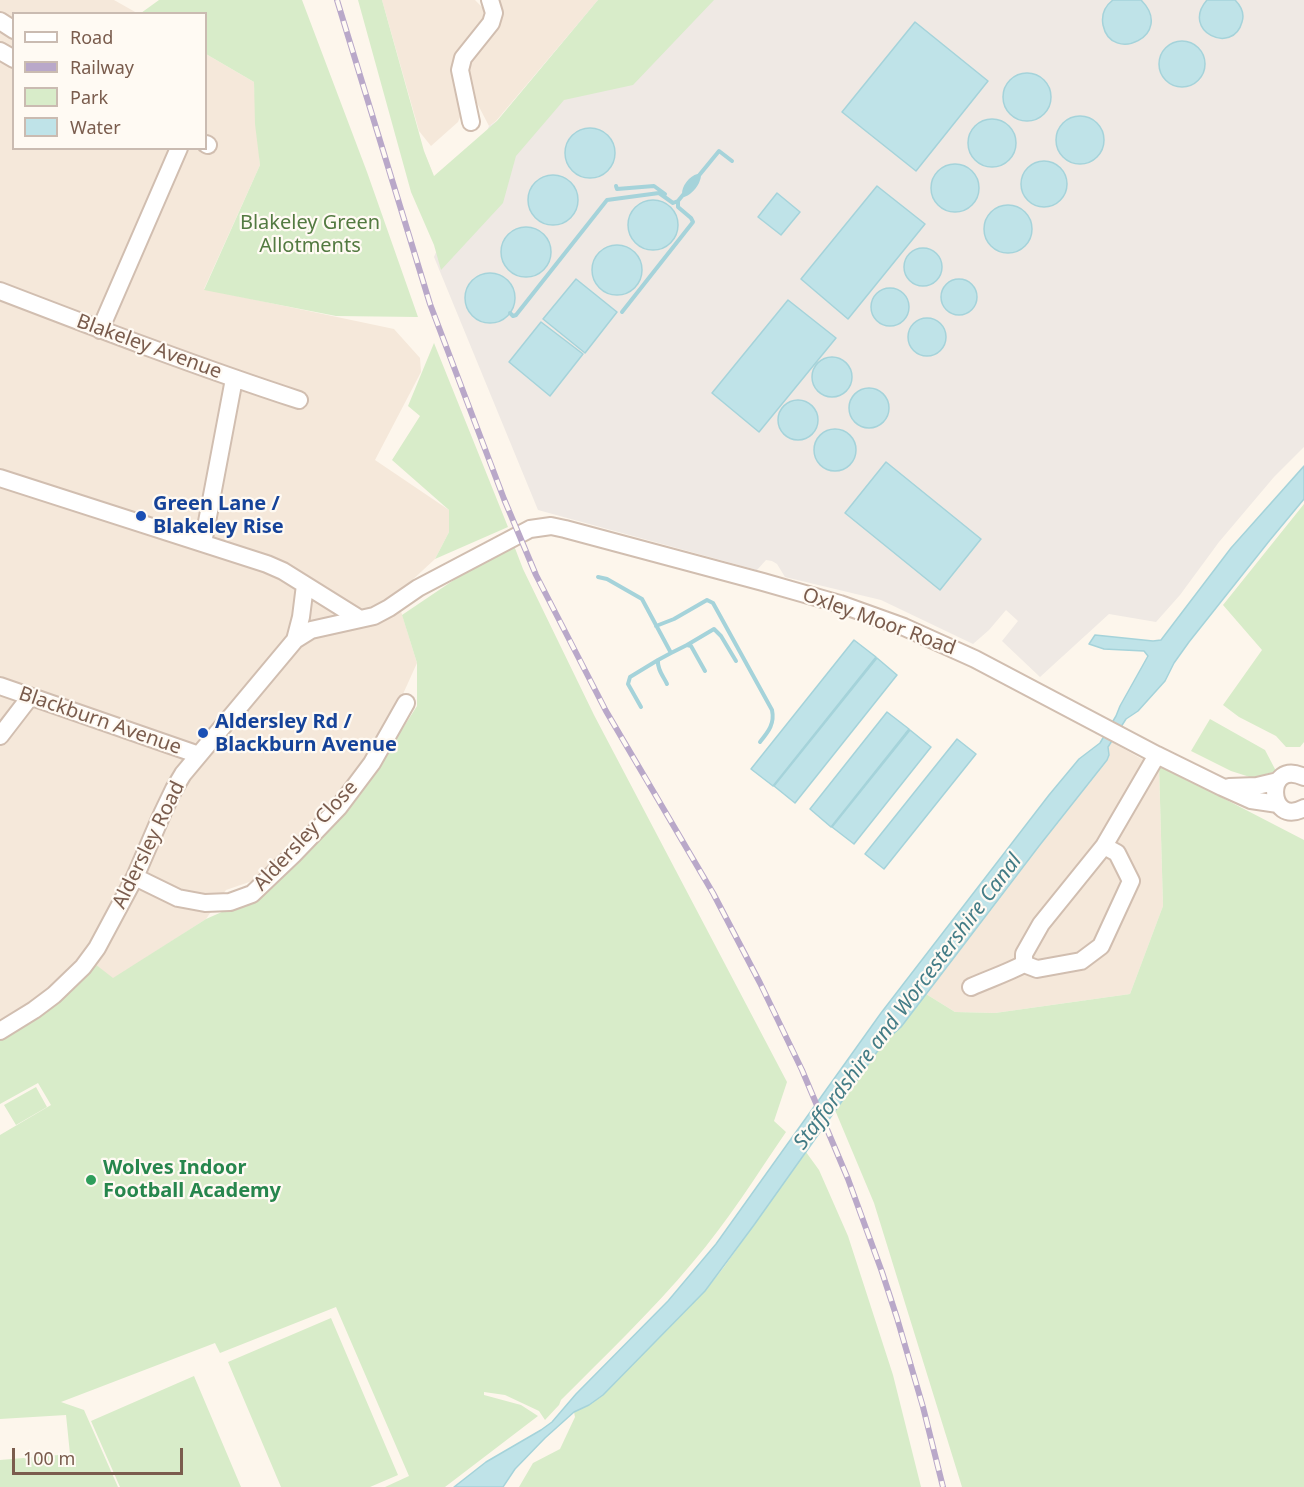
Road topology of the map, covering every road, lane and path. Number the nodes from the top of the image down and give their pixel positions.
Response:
1 (490, 0) edge
2 (471, 122) dead end
3 (178, 150) edge
4 (0, 291) edge
5 (100, 330) junction
6 (234, 379) junction
7 (299, 400) dead end
8 (0, 478) edge
9 (514, 537) joint
10 (203, 543) junction
11 (305, 585) junction
12 (360, 619) junction
13 (295, 640) junction
14 (0, 687) edge
15 (30, 697) junction
16 (406, 703) dead end
17 (0, 736) edge
18 (199, 755) junction
19 (1157, 755) junction
20 (1295, 774) edge
21 (1222, 787) junction
22 (1292, 808) edge
23 (1304, 827) edge
24 (1104, 846) junction
25 (135, 877) junction
26 (1024, 964) junction
27 (971, 987) dead end
28 (0, 1031) edge

1 - 2 street
3 - 5 street
4 - 5 street, Blakeley Avenue
5 - 6 street, Blakeley Avenue
6 - 7 street, Blakeley Avenue
6 - 10 street
8 - 10 street
9 - 12 street, Aldersley Road
9 - 19 street, Oxley Moor Road
10 - 11 street
11 - 12 street
11 - 13 street
12 - 13 street, Aldersley Road
13 - 18 street, Aldersley Road
14 - 15 street, Blackburn Avenue
15 - 17 street
15 - 18 street, Blackburn Avenue
16 - 25 street, Aldersley Close
18 - 25 street, Aldersley Road
19 - 21 street, Oxley Moor Road
19 - 24 street
20 - 21 street, Oxley Moor Road
20 - 22 street
21 - 22 street, Oxley Moor Road
22 - 23 street
24 - 26 street
24 - 26 street
25 - 28 street, Aldersley Road
26 - 27 street

